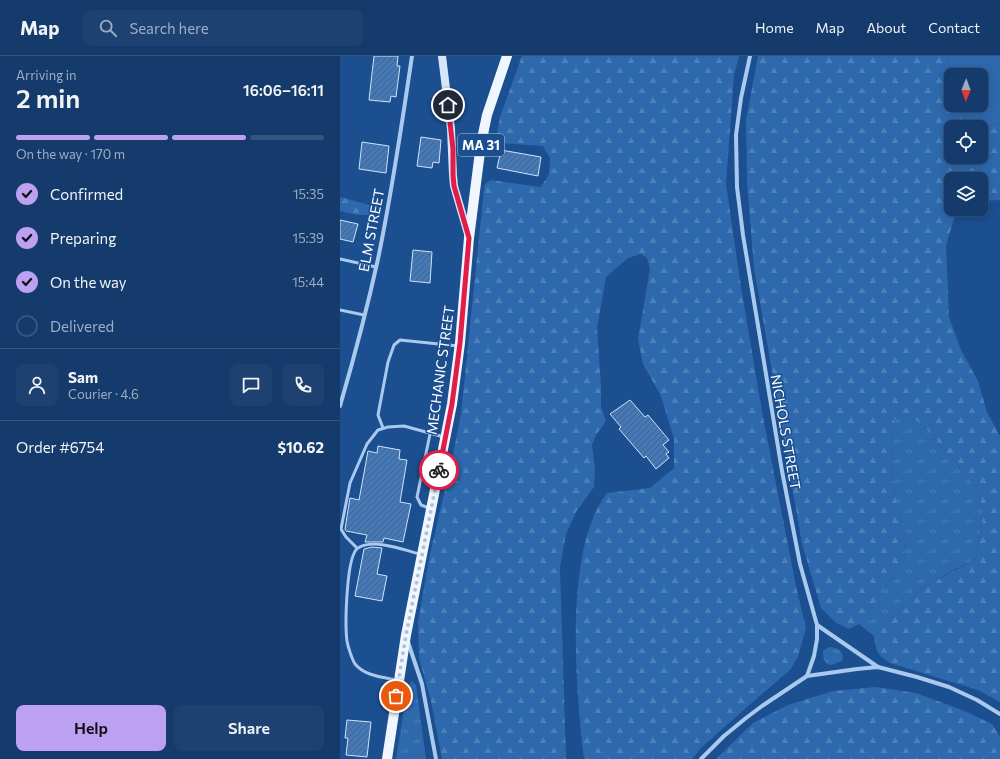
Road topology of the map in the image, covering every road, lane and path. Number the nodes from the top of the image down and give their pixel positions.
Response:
1 (412, 56) edge
2 (442, 56) edge
3 (507, 56) edge
4 (750, 56) edge
5 (469, 238) junction
6 (340, 259) edge
7 (376, 267) junction
8 (340, 310) edge
9 (364, 315) junction
10 (460, 346) junction
11 (340, 406) edge
12 (383, 428) junction
13 (430, 434) junction
14 (445, 438) junction
15 (431, 508) junction
16 (357, 548) junction
17 (422, 555) junction
18 (817, 625) junction
19 (406, 635) junction
20 (878, 667) junction
21 (807, 676) junction
22 (399, 681) junction
23 (1000, 714) edge
24 (387, 759) edge
25 (436, 759) edge
26 (701, 759) edge

1 - 7 street, ELM STREET
2 - 5 main road
3 - 5 main road, MECHANIC STREET / MA 31
4 - 18 street, NICHOLS STREET
5 - 10 main road, MECHANIC STREET / MA 31
6 - 7 lane
7 - 9 street, ELM STREET
8 - 9 lane
9 - 11 street, ELM STREET
10 - 12 lane
10 - 14 main road, MECHANIC STREET / MA 31
12 - 13 lane
12 - 16 lane
13 - 14 lane
13 - 15 lane
14 - 15 main road, MECHANIC STREET / MA 31
15 - 17 main road, MECHANIC STREET / MA 31
16 - 17 lane
16 - 22 lane
17 - 19 main road, MECHANIC STREET / MA 31
18 - 20 street
18 - 21 street, NICHOLS STREET
19 - 22 main road, MECHANIC STREET / MA 31
19 - 25 street
20 - 21 street
20 - 23 street
21 - 26 street
22 - 24 main road, MECHANIC STREET / MA 31

